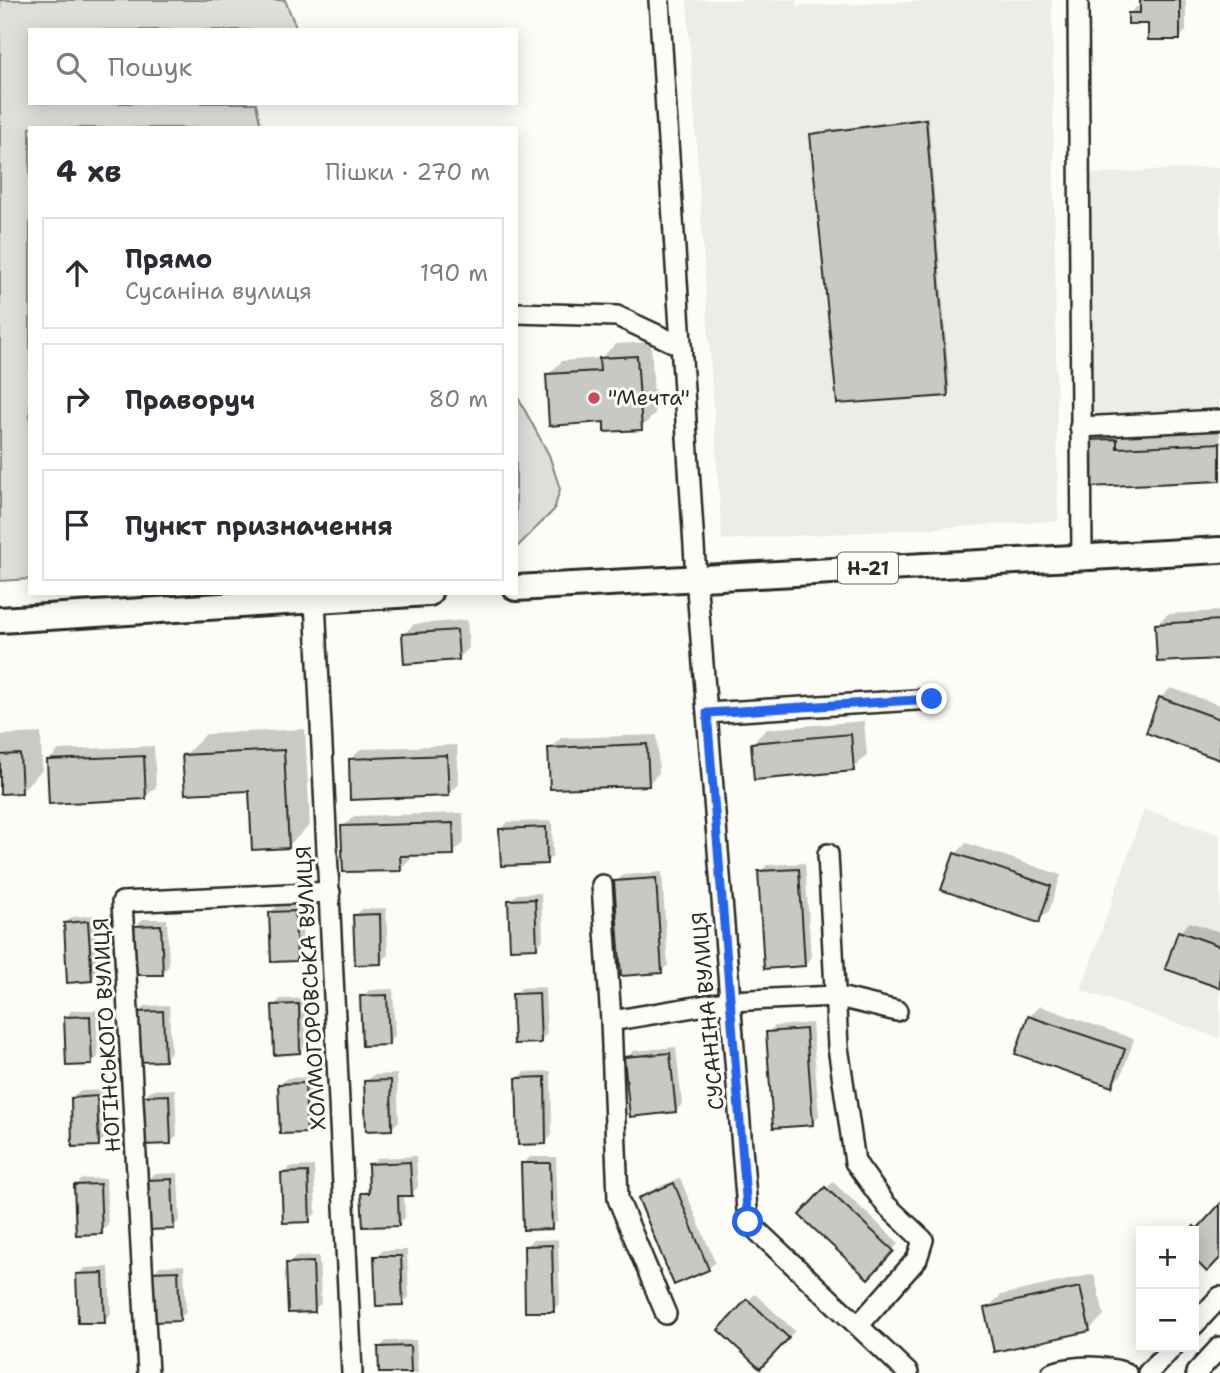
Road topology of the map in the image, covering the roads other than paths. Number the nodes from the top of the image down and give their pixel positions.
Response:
1 (659, 0) edge
2 (1078, 0) edge
3 (518, 313) edge
4 (681, 346) junction
5 (1220, 421) edge
6 (1080, 427) junction
7 (1220, 550) edge
8 (1082, 557) junction
9 (696, 577) junction
10 (518, 588) edge
11 (396, 595) edge
12 (315, 600) junction
13 (0, 620) edge
14 (932, 699) dead end
15 (707, 713) junction
16 (828, 855) dead end
17 (602, 885) dead end
18 (330, 892) junction
19 (835, 996) junction
20 (730, 1001) junction
21 (897, 1011) dead end
22 (611, 1021) junction
23 (1220, 1297) edge
24 (666, 1314) dead end
25 (1199, 1320) edge
26 (858, 1326) junction
27 (1220, 1347) edge
28 (1168, 1352) edge
29 (148, 1373) edge
30 (352, 1373) edge
31 (908, 1373) edge
32 (1052, 1373) edge
33 (1126, 1373) edge
34 (1148, 1373) edge
35 (1196, 1373) edge

1 - 4 street, СУСАНІНА ВУЛИЦЯ
2 - 6 street
3 - 4 street
4 - 9 street, СУСАНІНА ВУЛИЦЯ
5 - 6 street
6 - 8 street
7 - 8 main road, Н-21
8 - 9 main road, Н-21
9 - 10 main road, Н-21
9 - 15 street, СУСАНІНА ВУЛИЦЯ
11 - 12 main road
12 - 13 main road
12 - 18 street, ХОЛМОГОРОВСЬКА ВУЛИЦЯ
14 - 15 street
15 - 20 street, СУСАНІНА ВУЛИЦЯ
16 - 19 street
17 - 22 street
18 - 29 street, НОГІНСЬКОГО ВУЛИЦЯ
18 - 30 street, ХОЛМОГОРОВСЬКА ВУЛИЦЯ
19 - 20 street
19 - 21 street
19 - 26 street
20 - 22 street
20 - 26 street, СУСАНІНА ВУЛИЦЯ
22 - 24 street
23 - 25 street
26 - 31 street, СУСАНІНА ВУЛИЦЯ
27 - 35 street
28 - 34 street
32 - 33 street

